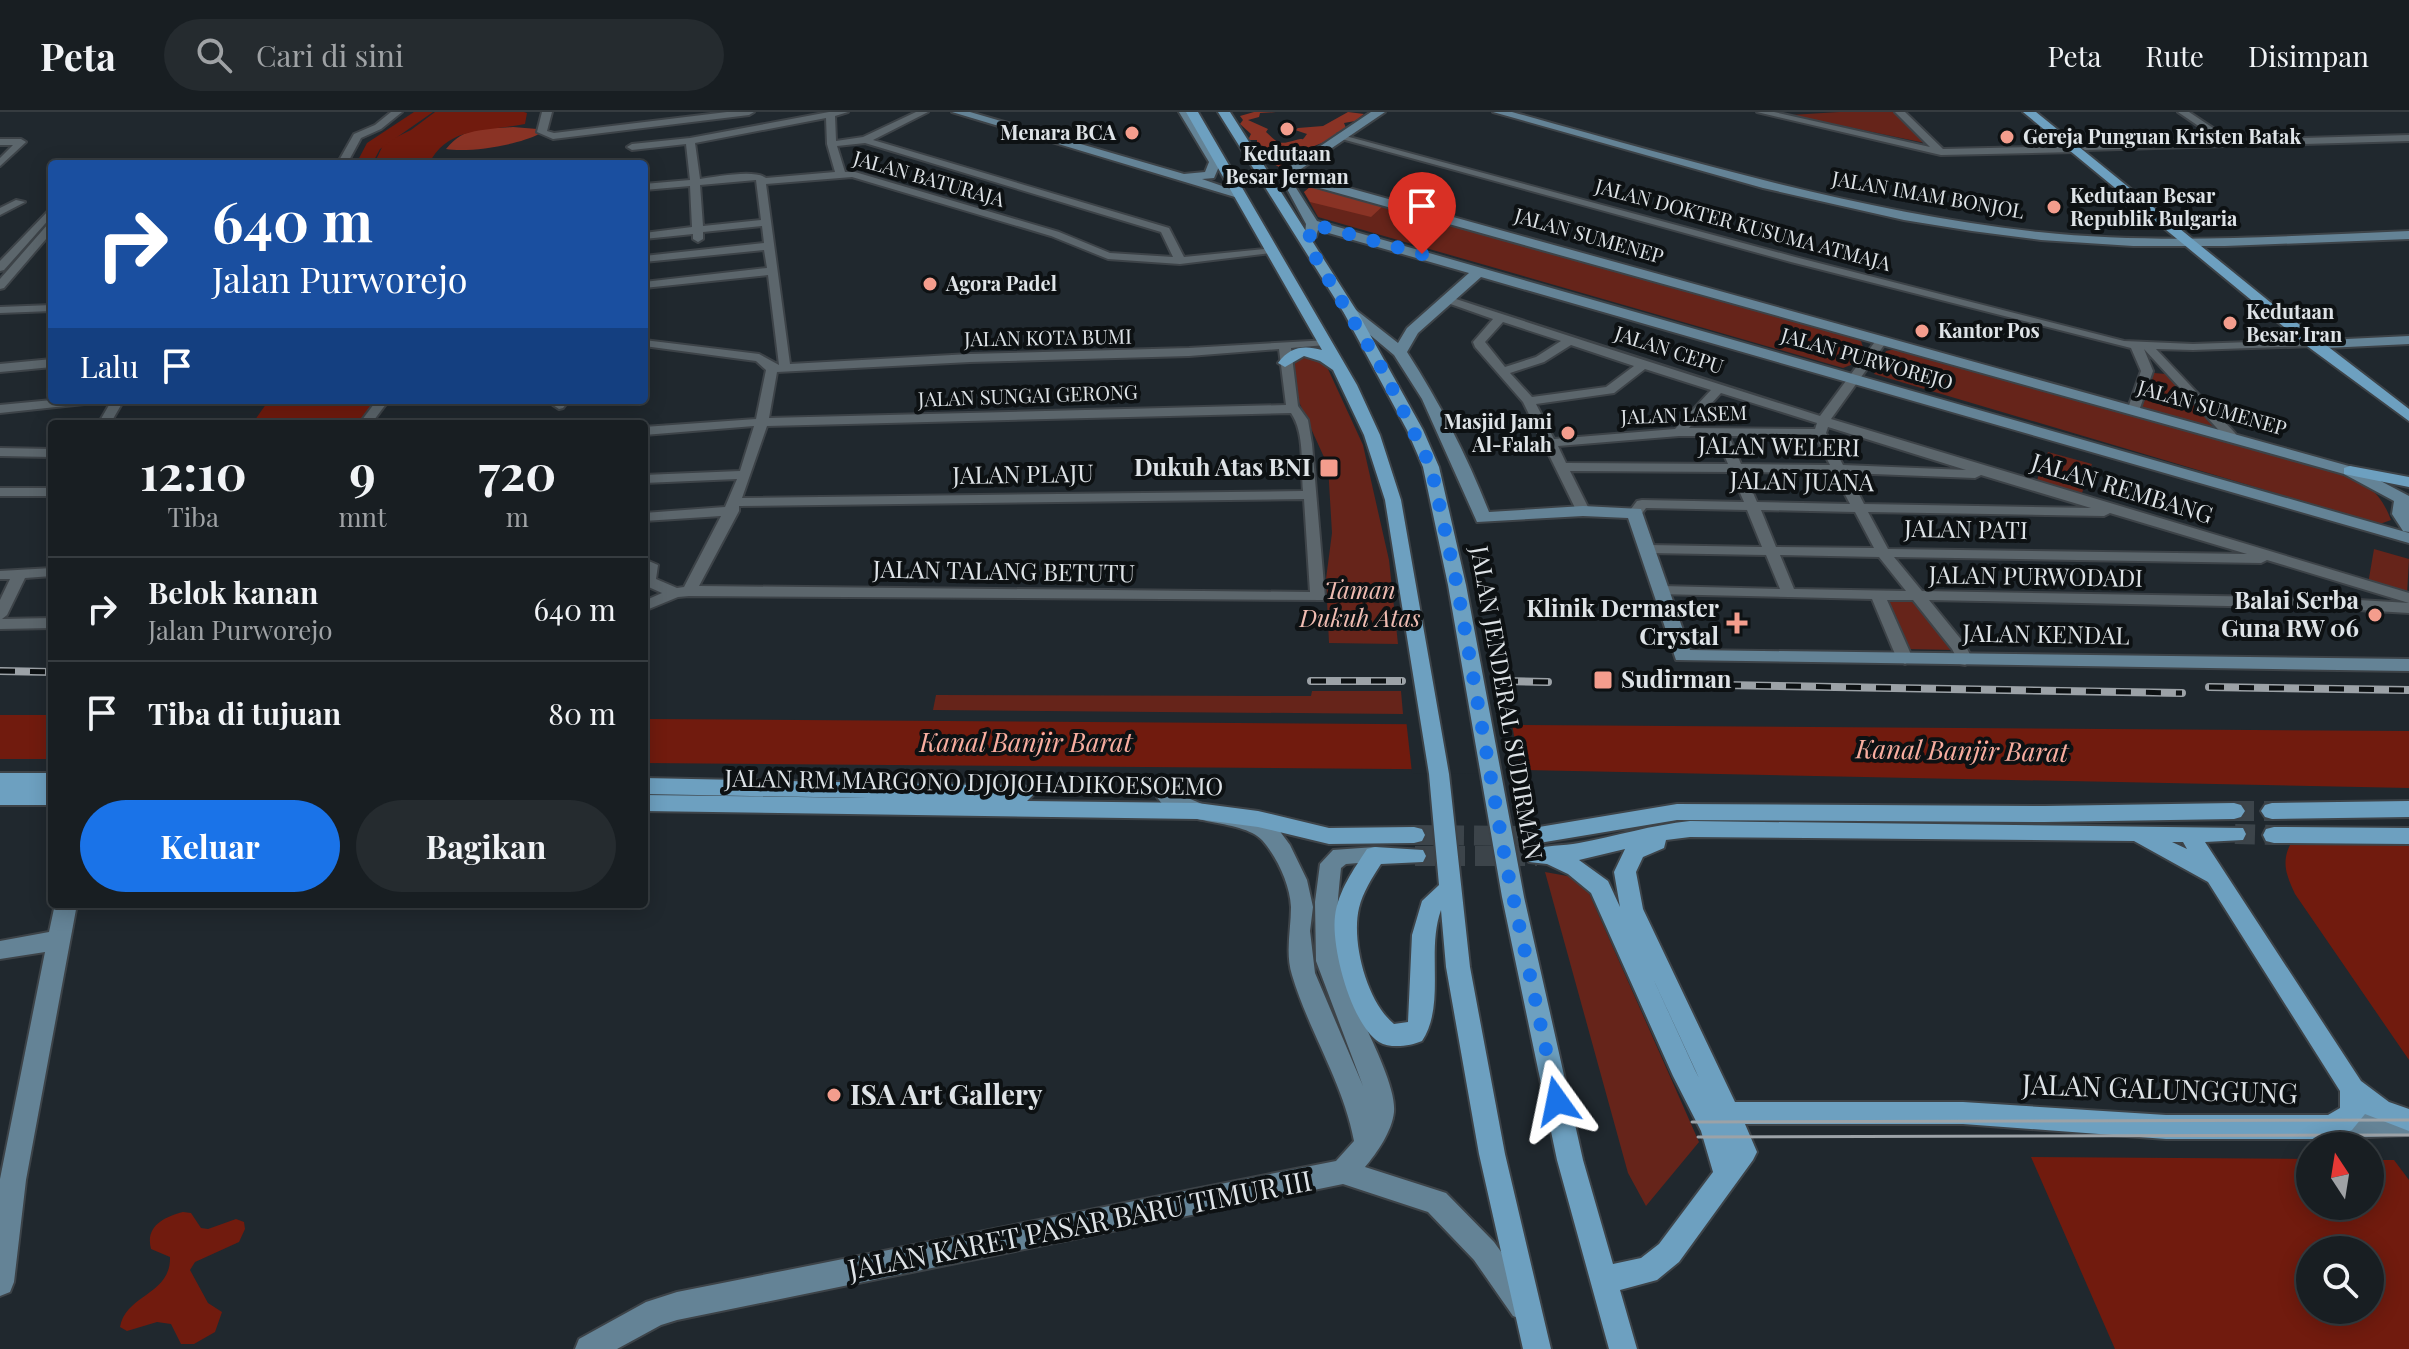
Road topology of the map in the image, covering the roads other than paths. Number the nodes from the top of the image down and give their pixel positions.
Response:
1 (397, 112) edge
2 (547, 112) edge
3 (749, 112) edge
4 (843, 112) edge
5 (923, 112) edge
6 (958, 112) edge
7 (1185, 112) edge
8 (1192, 112) edge
9 (1224, 112) edge
10 (1379, 112) edge
11 (1499, 112) edge
12 (1524, 112) edge
13 (1762, 112) edge
14 (1900, 112) edge
15 (2029, 112) edge
16 (2042, 112) edge
17 (2183, 112) edge
18 (830, 116) junction
19 (636, 126) junction
20 (1341, 136) junction
21 (2409, 138) edge
22 (865, 140) junction
23 (690, 141) junction
24 (0, 142) edge
25 (2229, 143) junction
26 (832, 144) junction
27 (2080, 148) junction
28 (1941, 152) junction
29 (344, 160) edge
30 (0, 163) edge
31 (840, 172) junction
32 (1285, 174) junction
33 (1180, 176) junction
34 (761, 181) junction
35 (694, 182) junction
36 (648, 187) edge
37 (1239, 194) junction
38 (0, 204) edge
39 (0, 212) edge
40 (48, 214) edge
41 (766, 222) junction
42 (1312, 224) junction
43 (2409, 226) edge
44 (698, 230) junction
45 (48, 231) edge
46 (2409, 235) edge
47 (648, 236) edge
48 (2191, 238) junction
49 (1308, 245) junction
50 (770, 246) junction
51 (1271, 250) junction
52 (699, 253) junction
53 (648, 259) edge
54 (1180, 261) junction
55 (0, 268) edge
56 (773, 271) junction
57 (1479, 271) junction
58 (648, 285) edge
59 (0, 286) edge
60 (1446, 299) junction
61 (48, 308) edge
62 (0, 312) edge
63 (1351, 313) junction
64 (48, 315) edge
65 (1502, 316) junction
66 (1412, 331) junction
67 (1374, 334) junction
68 (1571, 339) junction
69 (2409, 340) edge
70 (1881, 341) junction
71 (1325, 342) junction
72 (648, 344) edge
73 (2319, 344) junction
74 (2142, 345) junction
75 (1285, 346) junction
76 (1400, 352) junction
77 (48, 363) edge
78 (1285, 363) junction
79 (1643, 365) junction
80 (1338, 367) junction
81 (0, 368) edge
82 (1861, 368) junction
83 (778, 369) junction
84 (1504, 371) junction
85 (2147, 371) junction
86 (2170, 371) junction
87 (1719, 388) junction
88 (1529, 401) junction
89 (2409, 401) edge
90 (48, 403) edge
91 (2134, 408) junction
92 (0, 409) edge
93 (1293, 409) junction
94 (2409, 416) edge
95 (763, 422) junction
96 (1822, 426) junction
97 (648, 431) edge
98 (1679, 432) junction
99 (1721, 432) junction
100 (2231, 436) junction
101 (1550, 443) junction
102 (0, 452) edge
103 (48, 453) edge
104 (1561, 467) junction
105 (1736, 468) junction
106 (1839, 469) junction
107 (745, 475) junction
108 (1996, 475) junction
109 (648, 479) edge
110 (0, 492) edge
111 (48, 492) edge
112 (2407, 492) edge
113 (1310, 495) junction
114 (1752, 506) junction
115 (734, 507) junction
116 (1859, 508) junction
117 (1583, 511) junction
118 (1635, 513) junction
119 (2125, 513) junction
120 (648, 517) edge
121 (2409, 535) edge
122 (1649, 549) junction
123 (1771, 551) junction
124 (1883, 553) junction
125 (2282, 559) junction
126 (48, 572) edge
127 (20, 573) junction
128 (0, 575) edge
129 (648, 581) edge
130 (1662, 591) junction
131 (682, 592) junction
132 (1789, 594) junction
133 (1878, 596) junction
134 (1920, 597) junction
135 (2409, 598) edge
136 (648, 605) edge
137 (2409, 608) edge
138 (0, 615) edge
139 (48, 623) edge
140 (0, 624) edge
141 (1905, 659) junction
142 (1965, 660) junction
143 (2409, 665) edge
144 (0, 781) edge
145 (48, 781) edge
146 (648, 786) edge
147 (0, 797) edge
148 (48, 797) edge
149 (1167, 797) junction
150 (648, 803) edge
151 (2409, 809) edge
152 (1197, 811) junction
153 (2234, 811) tunnel mouth
154 (2272, 811) tunnel mouth
155 (1690, 829) junction
156 (2123, 832) junction
157 (2189, 834) junction
158 (2274, 835) tunnel mouth
159 (2409, 836) edge
160 (1363, 842) junction
161 (1414, 845) tunnel mouth
162 (1540, 849) junction
163 (2219, 882) junction
164 (1448, 890) junction
165 (65, 908) edge
166 (59, 940) junction
167 (0, 950) edge
168 (2352, 1089) junction
169 (1718, 1116) junction
170 (2400, 1123) edge
171 (2328, 1127) junction
172 (2409, 1138) edge
173 (1368, 1145) junction
174 (1343, 1172) junction
175 (1602, 1280) junction
176 (0, 1282) edge
177 (1528, 1312) junction
178 (589, 1349) edge
179 (1537, 1349) edge
180 (1623, 1349) edge

1 - 29 street
2 - 19 street
3 - 19 street
4 - 18 street
5 - 22 street
6 - 33 street
7 - 33 street
8 - 37 main road
9 - 49 main road, JALAN JENDERAL SUDIRMAN
10 - 20 street
11 - 48 street, JALAN IMAM BONJOL
12 - 48 street, JALAN IMAM BONJOL
13 - 28 street
14 - 28 street
15 - 27 main road
16 - 27 main road
17 - 25 street
18 - 23 street
18 - 26 street
19 - 23 street
20 - 32 street
20 - 74 street, JALAN DOKTER KUSUMA ATMAJA
21 - 25 street
22 - 26 street
22 - 54 street
23 - 35 street
24 - 30 street
25 - 27 street
26 - 31 street
27 - 28 street
27 - 48 main road
31 - 34 street, JALAN BATURAJA
31 - 54 street, JALAN BATURAJA
32 - 42 street
32 - 70 street, JALAN SUMENEP
33 - 37 street
34 - 35 street, JALAN BATURAJA
34 - 41 street
35 - 36 street, JALAN BATURAJA
35 - 44 street
37 - 51 main road
38 - 39 street
40 - 55 street
41 - 44 street
41 - 50 street
42 - 49 street
42 - 57 street, JALAN PURWOREJO
43 - 48 street, JALAN IMAM BONJOL
44 - 47 street
44 - 52 street
45 - 59 street
46 - 48 street, JALAN IMAM BONJOL
48 - 73 main road
49 - 63 main road, JALAN JENDERAL SUDIRMAN
50 - 52 street
50 - 56 street
51 - 54 street, JALAN BATURAJA
51 - 71 main road
52 - 53 street
56 - 58 street
56 - 83 street
57 - 60 street
57 - 82 street, JALAN PURWOREJO
60 - 65 street, JALAN CEPU
60 - 66 street
61 - 62 street
62 - 64 street
63 - 67 street
63 - 175 main road, JALAN JENDERAL SUDIRMAN
65 - 68 street, JALAN CEPU
65 - 84 street
66 - 67 street
66 - 76 street
67 - 76 street
68 - 79 street, JALAN CEPU
68 - 84 street
69 - 73 street, JALAN DOKTER KUSUMA ATMAJA
70 - 82 street
70 - 91 street, JALAN SUMENEP
71 - 75 street, JALAN KOTA BUMI
71 - 80 main road
72 - 83 street
73 - 74 street, JALAN DOKTER KUSUMA ATMAJA
73 - 89 main road
73 - 94 main road
74 - 85 street
74 - 86 street
75 - 78 street
75 - 83 street, JALAN KOTA BUMI
76 - 117 street, JALAN JUANA
77 - 81 street
78 - 80 main road
78 - 93 street
79 - 87 street, JALAN CEPU
79 - 88 street
80 - 164 main road
82 - 96 street
82 - 121 street, JALAN PURWOREJO
83 - 95 street
84 - 88 street
85 - 86 street
85 - 91 street
86 - 100 street
87 - 96 street, JALAN CEPU
87 - 98 street
88 - 101 street
90 - 92 street
91 - 100 street, JALAN SUMENEP
93 - 95 street, JALAN SUNGAI GERONG
93 - 113 street
95 - 97 street, JALAN SUNGAI GERONG
95 - 107 street
96 - 99 street, JALAN LASEM
96 - 106 street
96 - 108 street, JALAN REMBANG
98 - 99 street, JALAN LASEM
98 - 101 street, JALAN LASEM
99 - 105 street
100 - 112 street, JALAN SUMENEP
101 - 104 street
102 - 103 street
104 - 105 street, JALAN WELERI
104 - 117 street
105 - 106 street, JALAN WELERI
105 - 114 street
106 - 108 street, JALAN WELERI
106 - 116 street
107 - 109 street
107 - 115 street
108 - 119 street, JALAN REMBANG
110 - 111 street
112 - 121 street, JALAN SUMENEP
113 - 115 street, JALAN PLAJU
113 - 131 street, JALAN TALANG BETUTU
114 - 116 street, JALAN JUANA
114 - 118 street, JALAN JUANA
114 - 123 street
115 - 120 street, JALAN PLAJU
115 - 131 street
116 - 119 street, JALAN JUANA
116 - 124 street
117 - 118 street, JALAN JUANA
118 - 122 street
119 - 125 street, JALAN REMBANG
122 - 123 street, JALAN PATI
122 - 130 street
123 - 124 street, JALAN PATI
123 - 132 street
124 - 125 street, JALAN PATI
124 - 134 street
125 - 135 street, JALAN REMBANG
126 - 127 street
127 - 128 street
127 - 138 street
129 - 131 street
130 - 132 street, JALAN PURWODADI
130 - 141 street, JALAN KENDAL
131 - 136 street
132 - 133 street, JALAN PURWODADI
133 - 134 street, JALAN PURWODADI
133 - 141 street
134 - 137 street, JALAN PURWODADI
134 - 142 street
139 - 140 street
141 - 142 street, JALAN KENDAL
142 - 143 street, JALAN KENDAL
144 - 145 main road
146 - 149 main road, JALAN RM MARGONO DJOJOHADIKOESOEMO
147 - 148 main road
149 - 152 street
149 - 160 main road, JALAN RM MARGONO DJOJOHADIKOESOEMO
150 - 152 main road, JALAN RM MARGONO DJOJOHADIKOESOEMO
151 - 154 main road
152 - 160 main road, JALAN RM MARGONO DJOJOHADIKOESOEMO
152 - 173 street
153 - 162 main road
155 - 156 main road
155 - 162 main road
155 - 169 main road
156 - 157 main road
156 - 163 main road
157 - 163 main road
157 - 163 main road
158 - 159 main road
160 - 161 main road
160 - 164 main road
160 - 173 street
162 - 169 main road
163 - 168 main road
164 - 177 main road
165 - 166 street
166 - 167 street
166 - 176 street
168 - 170 street
168 - 171 main road, JALAN GALUNGGUNG
169 - 171 main road, JALAN GALUNGGUNG
169 - 175 main road
170 - 171 street
170 - 172 street
173 - 174 street
174 - 177 street, JALAN KARET PASAR BARU TIMUR III
174 - 178 street, JALAN KARET PASAR BARU TIMUR III
175 - 180 main road, JALAN JENDERAL SUDIRMAN
177 - 179 main road

